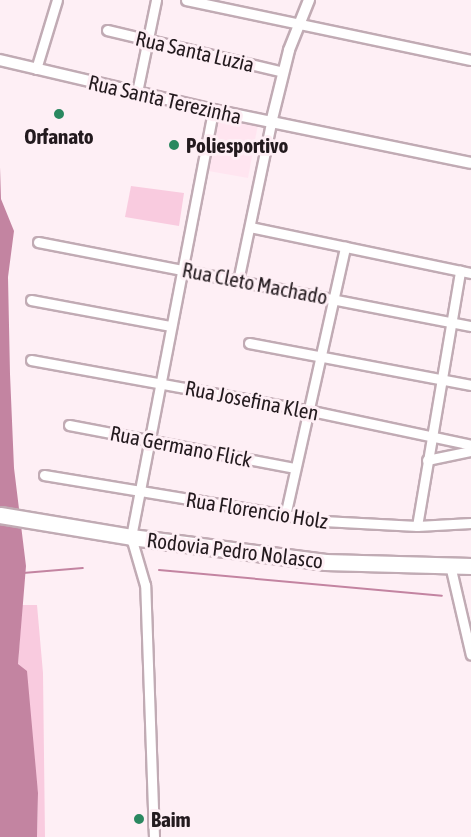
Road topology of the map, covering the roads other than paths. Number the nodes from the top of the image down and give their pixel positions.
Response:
1 (57, 0) edge
2 (156, 0) edge
3 (186, 0) edge
4 (309, 0) edge
5 (299, 24) junction
6 (107, 30) dead end
7 (147, 41) junction
8 (0, 60) edge
9 (471, 60) edge
10 (36, 69) junction
11 (283, 72) junction
12 (137, 92) junction
13 (213, 110) junction
14 (271, 123) junction
15 (471, 163) edge
16 (250, 227) junction
17 (38, 242) dead end
18 (345, 247) junction
19 (180, 269) junction
20 (460, 271) junction
21 (471, 273) edge
22 (238, 281) junction
23 (332, 298) junction
24 (31, 300) dead end
25 (452, 322) junction
26 (170, 326) junction
27 (471, 326) edge
28 (249, 343) dead end
29 (320, 356) junction
30 (31, 360) dead end
31 (442, 380) junction
32 (158, 383) junction
33 (471, 385) edge
34 (307, 410) junction
35 (69, 425) dead end
36 (431, 437) junction
37 (149, 438) junction
38 (471, 445) edge
39 (471, 451) edge
40 (426, 459) junction
41 (294, 468) junction
42 (44, 475) dead end
43 (141, 490) junction
44 (0, 515) edge
45 (285, 516) junction
46 (471, 523) edge
47 (417, 526) junction
48 (131, 537) junction
49 (450, 565) junction
50 (471, 566) edge
51 (467, 620) edge
52 (471, 655) edge
53 (154, 837) edge

1 - 10 street
2 - 7 street
3 - 5 street
4 - 5 street
5 - 9 street
5 - 11 street
6 - 7 street, Rua Santa Luzia
7 - 11 street, Rua Santa Luzia
7 - 12 street
8 - 10 street, Rua Santa Terezinha
10 - 12 street, Rua Santa Terezinha
11 - 14 street
12 - 13 street, Rua Santa Terezinha
13 - 14 street, Rua Santa Terezinha
13 - 19 street
14 - 15 street, Rua Santa Terezinha
14 - 16 street
16 - 18 street
16 - 22 street
17 - 19 street, Rua Cleto Machado
18 - 20 street
18 - 23 street
19 - 22 street, Rua Cleto Machado
19 - 26 street
20 - 21 street
20 - 25 street
22 - 23 street, Rua Cleto Machado
23 - 25 street, Rua Cleto Machado
23 - 29 street
24 - 26 street
25 - 27 street, Rua Cleto Machado
25 - 31 street
26 - 32 street
28 - 29 street
29 - 31 street
29 - 34 street
30 - 32 street, Rua Josefina Klen
31 - 33 street
31 - 36 street
32 - 34 street, Rua Josefina Klen
32 - 37 street
34 - 36 street, Rua Josefina Klen
34 - 41 street
35 - 37 street, Rua Germano Flick
36 - 38 street, Rua Josefina Klen
36 - 40 street
37 - 41 street, Rua Germano Flick
37 - 43 street
39 - 40 street
40 - 47 street
41 - 45 street
42 - 43 street, Rua Florencio Holz
43 - 45 street, Rua Florencio Holz
43 - 48 street
44 - 48 highway, Rodovia Pedro Nolasco
45 - 47 street, Rua Florencio Holz
46 - 47 street, Rua Florencio Holz
48 - 49 highway, Rodovia Pedro Nolasco
48 - 53 street
49 - 50 highway, Rodovia Pedro Nolasco
49 - 51 street
51 - 52 street

